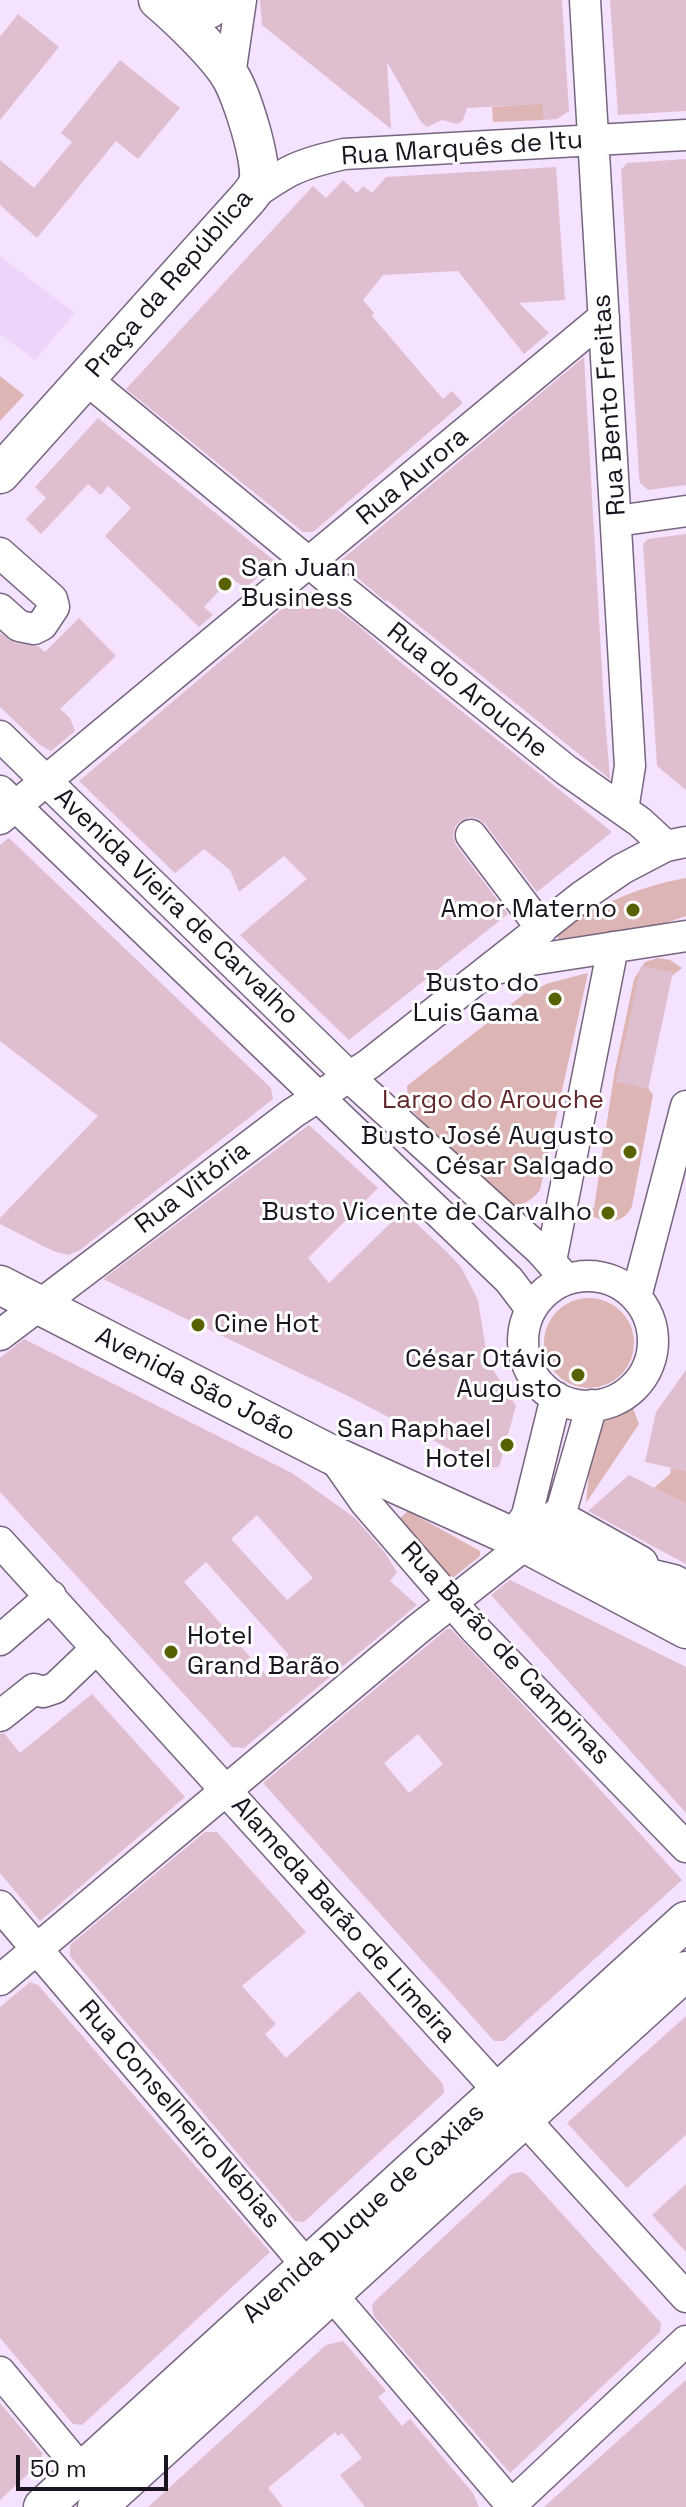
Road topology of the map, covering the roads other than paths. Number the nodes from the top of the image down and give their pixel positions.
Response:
1 (230, 0) edge
2 (241, 0) edge
3 (585, 0) edge
4 (166, 7) edge
5 (230, 75) junction
6 (686, 135) edge
7 (593, 141) junction
8 (248, 198) junction
9 (604, 317) junction
10 (86, 379) junction
11 (0, 474) edge
12 (686, 511) edge
13 (617, 521) junction
14 (0, 553) edge
15 (310, 564) junction
16 (0, 609) edge
17 (0, 736) edge
18 (45, 780) junction
19 (5, 805) edge
20 (623, 810) junction
21 (467, 838) dead end
22 (676, 844) edge
23 (538, 932) junction
24 (686, 936) edge
25 (613, 947) junction
26 (491, 971) junction
27 (351, 1077) junction
28 (319, 1096) junction
29 (686, 1106) edge
30 (558, 1270) junction
31 (0, 1285) edge
32 (636, 1297) junction
33 (38, 1304) junction
34 (531, 1309) junction
35 (0, 1335) edge
36 (556, 1397) junction
37 (592, 1405) junction
38 (332, 1455) junction
39 (557, 1519) junction
40 (520, 1541) junction
41 (0, 1542) edge
42 (679, 1588) edge
43 (51, 1596) junction
44 (453, 1602) junction
45 (686, 1629) edge
46 (0, 1640) edge
47 (97, 1648) junction
48 (0, 1716) edge
49 (225, 1789) junction
50 (686, 1847) edge
51 (0, 1906) edge
52 (686, 1921) edge
53 (37, 1949) junction
54 (686, 1971) edge
55 (0, 1980) edge
56 (499, 2092) junction
57 (524, 2120) junction
58 (295, 2277) junction
59 (332, 2295) junction
60 (686, 2297) edge
61 (686, 2341) edge
62 (0, 2372) edge
63 (228, 2389) junction
64 (99, 2496) edge
65 (511, 2506) edge
66 (43, 2507) edge

1 - 4 street
2 - 5 street
3 - 7 street, Rua Bento Freitas
4 - 5 main road, Praça da República
5 - 8 main road, Praça da República
6 - 7 street, Rua Marquês de Itu
7 - 8 street, Rua Marquês de Itu
7 - 9 street, Rua Bento Freitas
8 - 10 main road, Praça da República
9 - 13 street, Rua Bento Freitas
9 - 15 street, Rua Aurora
10 - 11 main road, Praça da República
10 - 15 street, Rua do Arouche
12 - 13 street
13 - 20 street, Rua Bento Freitas
14 - 16 street
15 - 18 street, Rua Aurora
15 - 20 street, Rua do Arouche
17 - 18 street, Avenida Vieira de Carvalho
18 - 19 street, Rua Aurora
18 - 27 street, Avenida Vieira de Carvalho
19 - 28 street, Avenida Vieira de Carvalho
20 - 22 street, Rua do Arouche
21 - 23 street
22 - 23 street
23 - 26 street
24 - 25 street
25 - 26 street
25 - 30 street
26 - 27 street
27 - 28 street, Rua Vitória
27 - 30 street
28 - 33 street, Rua Vitória
28 - 34 street
29 - 32 street
30 - 32 street
30 - 34 street
31 - 33 main road, Avenida São João
32 - 37 street
33 - 35 street, Rua Vitória
33 - 38 main road, Avenida São João
34 - 36 street
36 - 37 street
36 - 40 street
37 - 39 street
38 - 40 main road, Avenida São João
38 - 44 street, Rua Barão de Campinas
39 - 40 street
39 - 42 main road
40 - 42 main road, Avenida São João
40 - 44 street
40 - 45 main road, Avenida São João
41 - 43 street, Alameda Barão de Limeira
43 - 46 street
43 - 47 street, Alameda Barão de Limeira
44 - 49 street
44 - 50 street, Rua Barão de Campinas
47 - 48 street
47 - 49 street, Alameda Barão de Limeira
49 - 53 street
49 - 56 street, Alameda Barão de Limeira
51 - 53 street, Rua Conselheiro Nébias
52 - 56 main road, Avenida Duque de Caxias
53 - 55 street
53 - 58 street, Rua Conselheiro Nébias
54 - 57 main road, Avenida Duque de Caxias
56 - 57 street, Alameda Barão de Limeira
56 - 58 main road, Avenida Duque de Caxias
57 - 59 main road, Avenida Duque de Caxias
57 - 60 street, Alameda Barão de Limeira
58 - 59 street, Rua Conselheiro Nébias
58 - 63 main road
58 - 64 main road, Avenida Duque de Caxias
59 - 63 main road, Avenida Duque de Caxias
59 - 65 street, Rua Conselheiro Nébias
61 - 65 street
62 - 64 street
63 - 64 main road, Avenida Duque de Caxias
64 - 66 main road, Avenida Duque de Caxias

